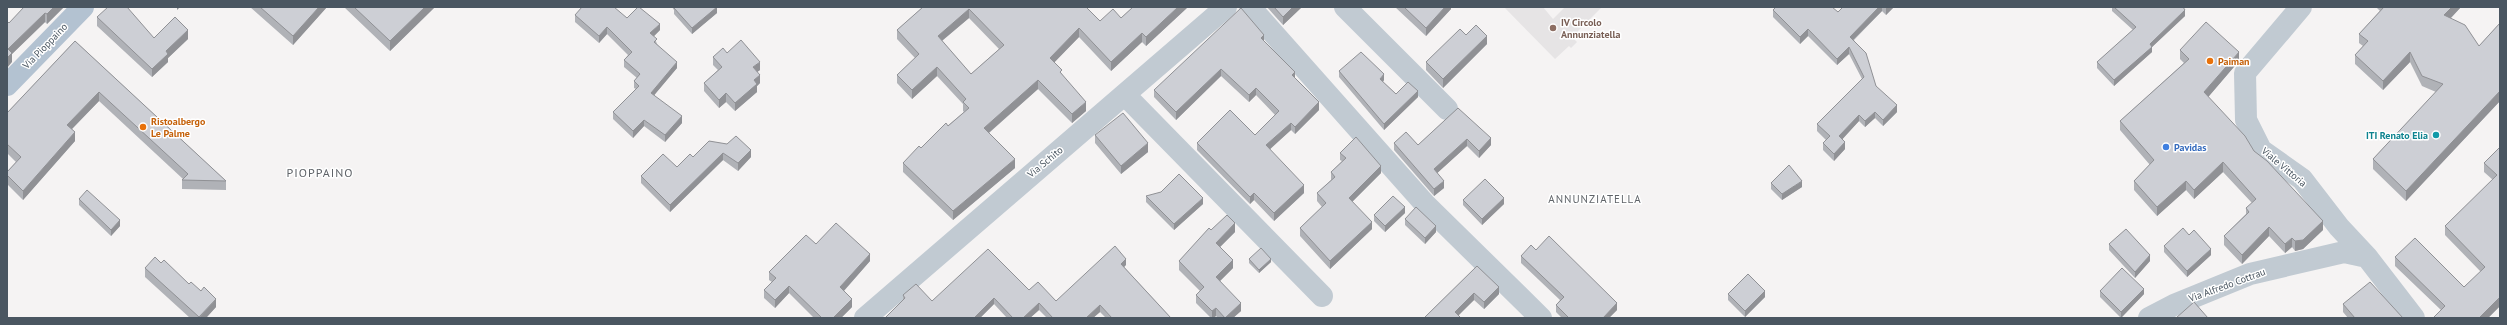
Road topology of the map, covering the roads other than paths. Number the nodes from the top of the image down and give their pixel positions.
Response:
1 (83, 7) edge
2 (1226, 7) edge
3 (1250, 7) edge
4 (1345, 7) edge
5 (2301, 7) edge
6 (7, 85) edge
7 (1125, 95) junction
8 (1447, 110) dead end
9 (2361, 256) junction
10 (1322, 296) dead end
11 (865, 318) edge
12 (1541, 318) edge
13 (2149, 318) edge
14 (2414, 318) edge

1 - 6 main road, Via Pioppaino
2 - 7 street, Via Schito
3 - 12 street
4 - 8 street
5 - 9 street, Viale Vittoria
7 - 10 street
7 - 11 street, Via Schito
9 - 13 street, Via Alfredo Cottrau
9 - 14 street

